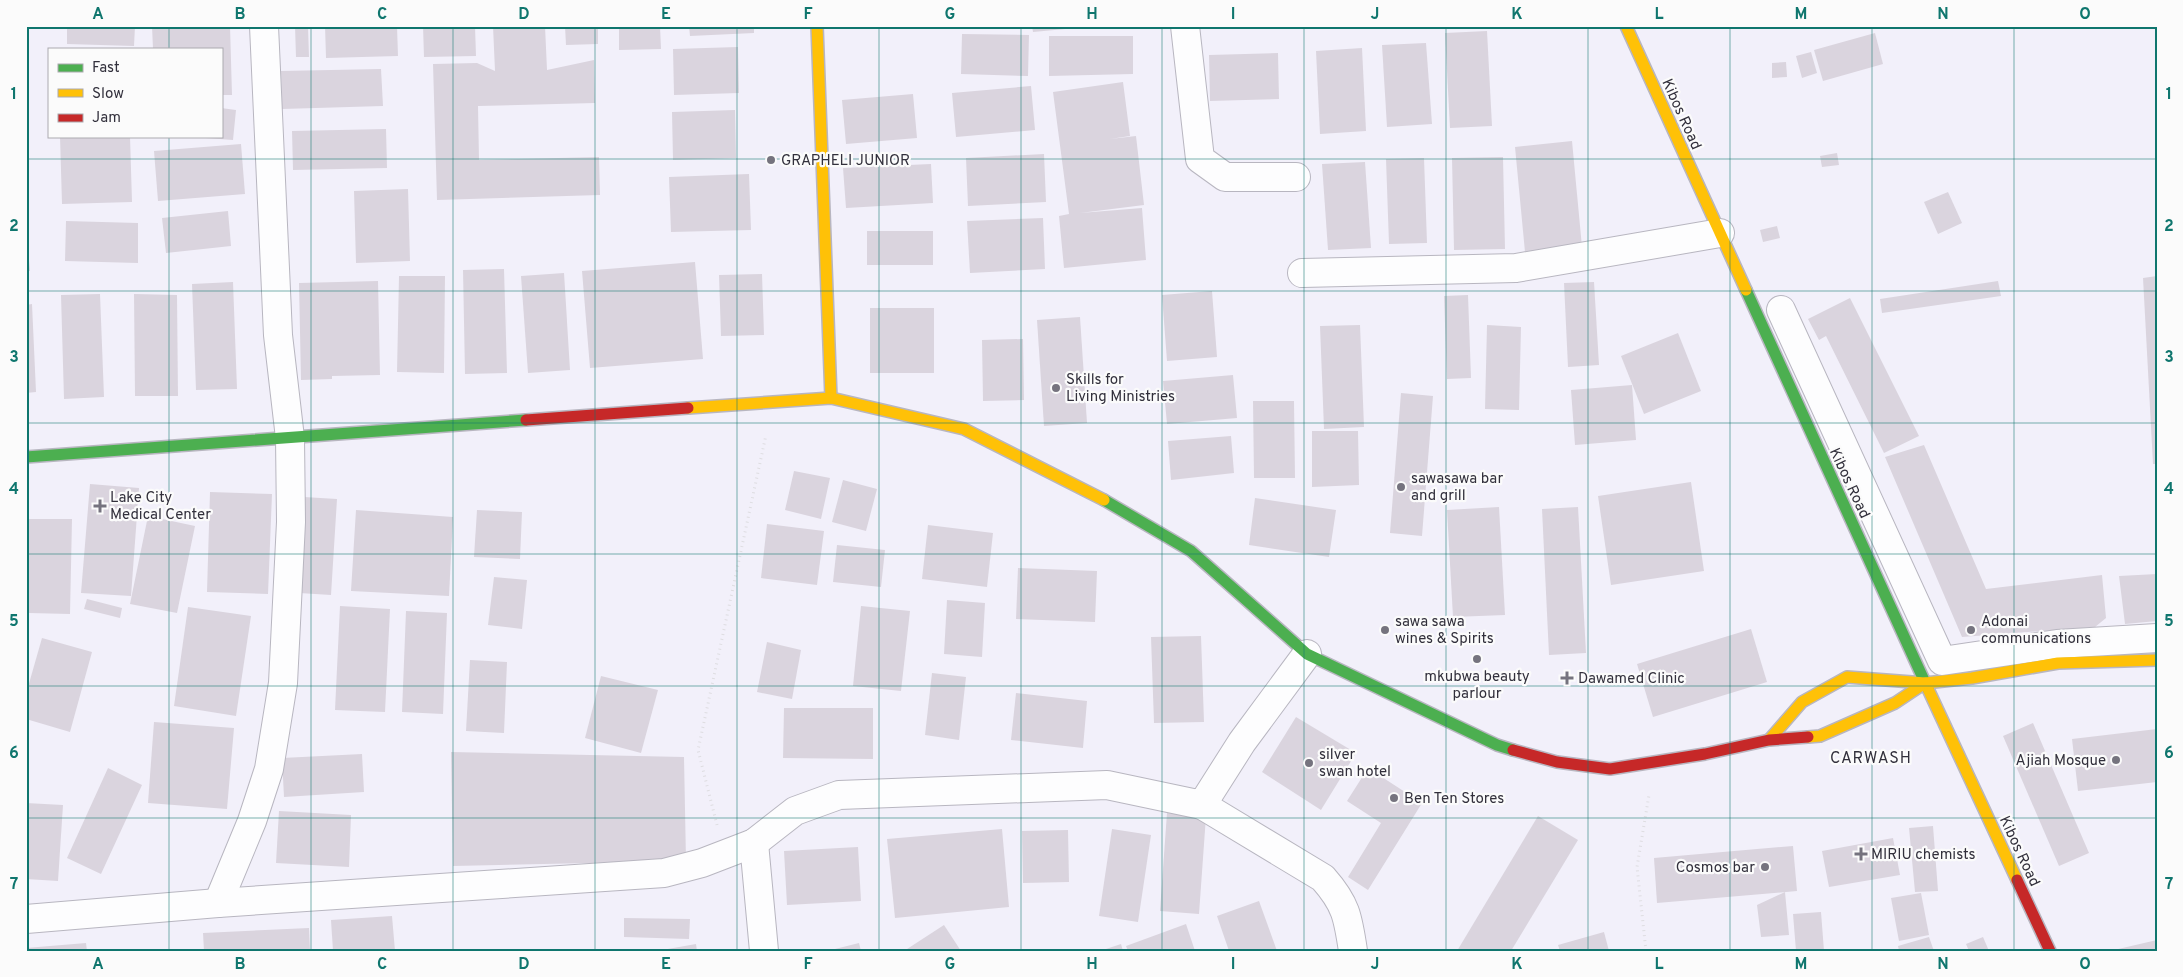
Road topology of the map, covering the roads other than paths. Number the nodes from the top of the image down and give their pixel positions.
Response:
1 (264, 26) edge
2 (817, 26) edge
3 (1185, 26) edge
4 (1626, 26) edge
5 (1296, 177) dead end
6 (1720, 233) junction
7 (1302, 273) dead end
8 (1781, 310) dead end
9 (831, 398) junction
10 (290, 438) junction
11 (26, 458) edge
12 (2157, 638) edge
13 (1307, 654) junction
14 (2157, 660) edge
15 (1925, 683) junction
16 (1769, 740) junction
17 (1202, 805) junction
18 (754, 843) junction
19 (218, 903) junction
20 (26, 919) edge
21 (764, 951) edge
22 (1353, 951) edge
23 (2050, 951) edge

1 - 10 street
2 - 9 street
3 - 5 street
4 - 6 street, Kibos Road
6 - 7 street
6 - 15 street, Kibos Road
8 - 12 street
9 - 10 street
9 - 13 street
10 - 11 street
10 - 19 street
13 - 16 street
13 - 17 street
14 - 15 street
15 - 16 street
15 - 16 street
15 - 23 street, Kibos Road
17 - 18 street
17 - 22 street
18 - 19 street
18 - 21 street
19 - 20 street

